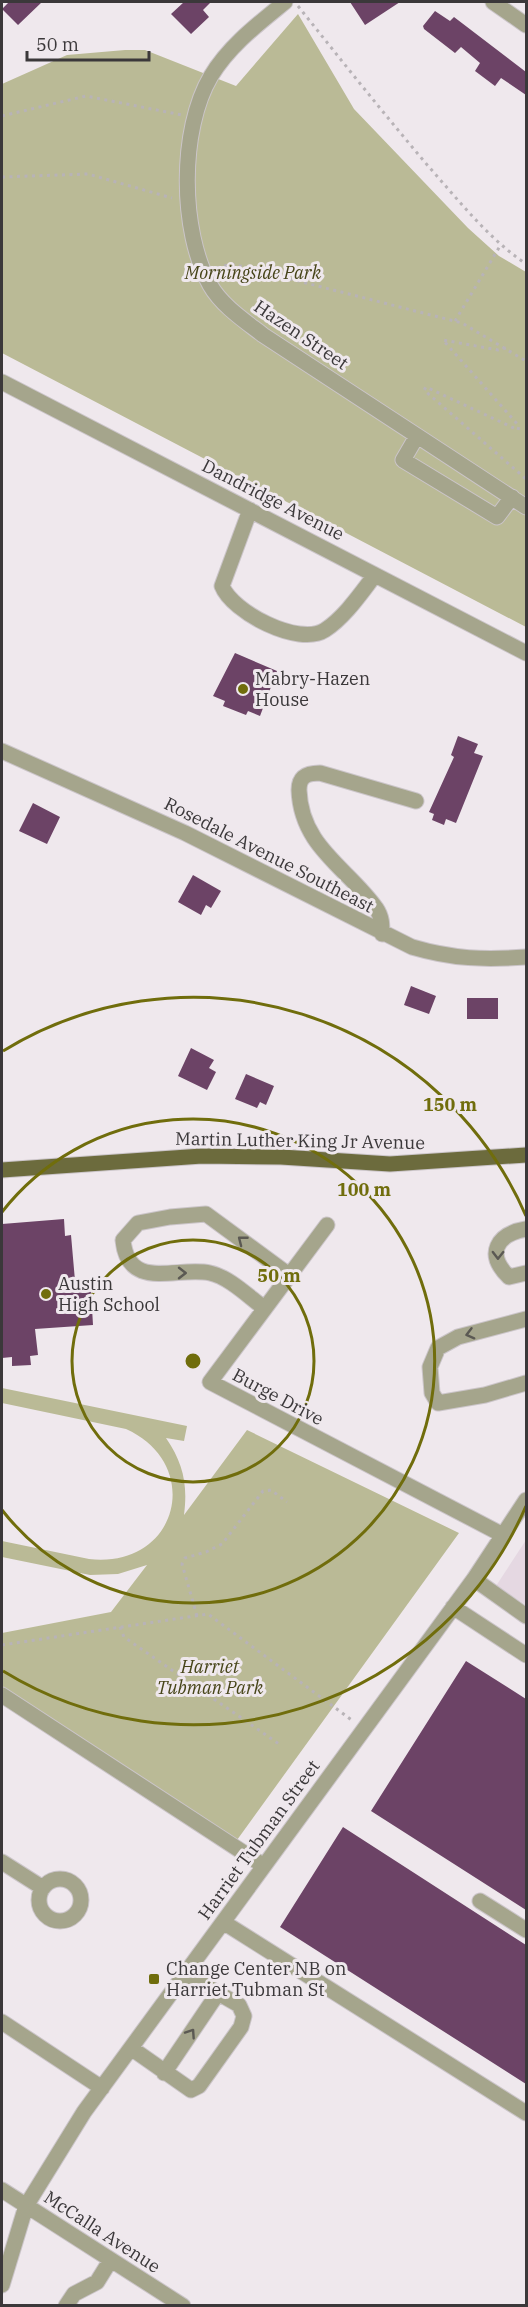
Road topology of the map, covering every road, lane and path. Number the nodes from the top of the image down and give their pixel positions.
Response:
1 (285, 2) edge
2 (294, 2) edge
3 (493, 2) edge
4 (526, 25) edge
5 (2, 116) edge
6 (196, 117) junction
7 (2, 177) edge
8 (189, 202) junction
9 (500, 246) junction
10 (526, 264) edge
11 (204, 271) junction
12 (455, 321) junction
13 (506, 348) junction
14 (526, 361) edge
15 (2, 382) edge
16 (417, 436) junction
17 (526, 479) edge
18 (512, 497) junction
19 (526, 507) edge
20 (250, 510) junction
21 (375, 575) junction
22 (526, 653) edge
23 (2, 751) edge
24 (416, 801) dead end
25 (382, 934) junction
26 (526, 957) edge
27 (526, 1155) edge
28 (2, 1170) edge
29 (327, 1225) dead end
30 (526, 1229) edge
31 (526, 1273) edge
32 (289, 1275) junction
33 (264, 1308) junction
34 (526, 1319) edge
35 (526, 1383) edge
36 (526, 1500) edge
37 (287, 1502) dead end
38 (503, 1535) junction
39 (474, 1579) junction
40 (453, 1607) junction
41 (197, 1616) junction
42 (526, 1616) edge
43 (120, 1627) junction
44 (2, 1645) edge
45 (526, 1655) edge
46 (2, 1695) edge
47 (364, 1729) junction
48 (279, 1744) dead end
49 (2, 1862) edge
50 (264, 1866) junction
51 (43, 1888) dead end
52 (480, 1901) dead end
53 (223, 1922) junction
54 (526, 1930) edge
55 (185, 1974) junction
56 (218, 1993) junction
57 (2, 2022) edge
58 (131, 2048) junction
59 (164, 2073) junction
60 (102, 2088) junction
61 (526, 2113) edge
62 (2, 2190) edge
63 (26, 2206) junction
64 (110, 2261) junction
65 (2, 2285) edge
66 (67, 2305) edge
67 (183, 2306) edge

1 - 6 street, Hazen Street
2 - 9 path
3 - 4 street
5 - 6 path
6 - 8 street, Hazen Street
7 - 8 path
8 - 11 street, Hazen Street
9 - 10 path
9 - 12 path
11 - 12 path
11 - 16 street, Hazen Street
12 - 13 path
13 - 14 path
13 - 17 path
15 - 20 street, Dandridge Avenue
16 - 18 street, Hazen Street
16 - 18 street
18 - 19 street, Hazen Street
20 - 21 street, Dandridge Avenue
20 - 21 street
21 - 22 street, Dandridge Avenue
23 - 25 street, Rosedale Avenue Southeast
24 - 25 street
25 - 26 street, Rosedale Avenue Southeast
27 - 28 main road, Martin Luther King Jr Avenue
29 - 32 street, Burge Drive
30 -> 31 street
32 - 33 street, Burge Drive
32 -> 33 street
33 - 38 street, Burge Drive
34 -> 35 street
36 - 38 street, Harriet Tubman Street
37 - 41 path
38 - 39 street, Harriet Tubman Street
39 - 40 street, Harriet Tubman Street
39 - 42 street
40 - 45 street
40 - 47 street, Harriet Tubman Street
41 - 43 path
41 - 47 path
43 - 44 path
43 - 48 path
46 - 50 street
47 - 50 street, Harriet Tubman Street
49 - 51 street
50 - 53 street, Harriet Tubman Street
52 - 54 street
53 - 55 street, Harriet Tubman Street
53 - 61 street
55 - 56 street
55 - 58 street, Harriet Tubman Street
59 -> 56 street
56 - 59 street
57 - 60 street
58 - 59 street
58 - 60 street, Harriet Tubman Street
60 - 63 street, Harriet Tubman Street
62 - 63 street, McCalla Avenue
63 - 64 street, McCalla Avenue
63 - 65 street, Harriet Tubman Street
64 - 66 street
64 - 67 street, McCalla Avenue

